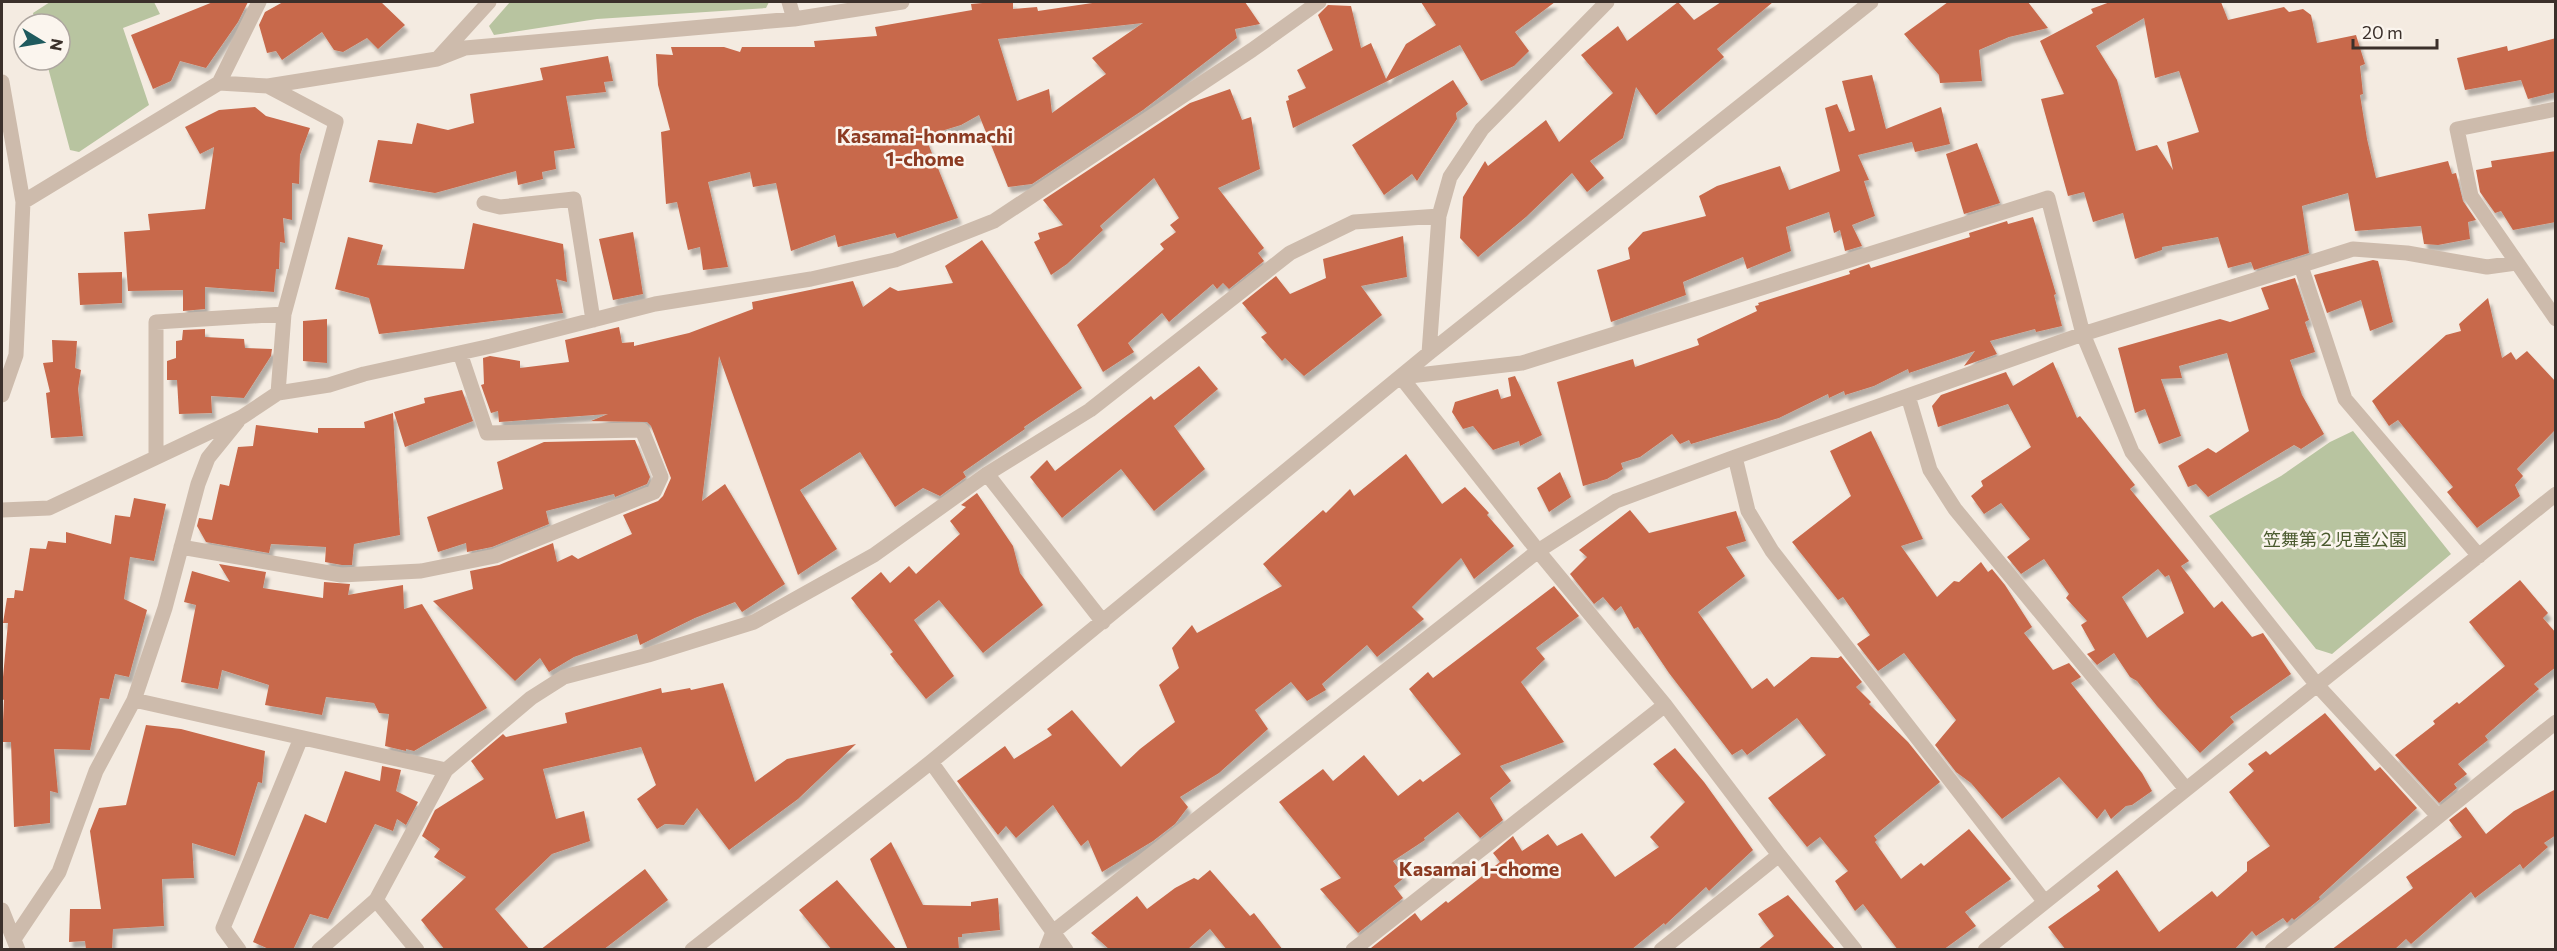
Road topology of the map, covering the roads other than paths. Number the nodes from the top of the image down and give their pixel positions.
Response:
1 (259, 2) edge
2 (489, 2) edge
3 (789, 2) edge
4 (902, 2) edge
5 (1319, 2) edge
6 (1607, 2) edge
7 (1871, 2) edge
8 (794, 19) junction
9 (437, 59) junction
10 (2, 82) edge
11 (219, 83) junction
12 (268, 86) junction
13 (2556, 109) edge
14 (23, 202) junction
15 (484, 203) dead end
16 (1439, 216) junction
17 (2516, 263) junction
18 (2301, 266) junction
19 (2554, 313) edge
20 (284, 314) junction
21 (593, 320) junction
22 (2083, 334) junction
23 (460, 353) junction
24 (1429, 353) junction
25 (9, 354) edge
26 (1401, 377) junction
27 (278, 393) junction
28 (2, 395) edge
29 (1908, 396) junction
30 (242, 417) junction
31 (156, 457) junction
32 (1735, 457) junction
33 (987, 474) junction
34 (2556, 494) edge
35 (2, 510) edge
36 (181, 547) junction
37 (1538, 551) junction
38 (2479, 556) junction
39 (1103, 622) junction
40 (2317, 685) junction
41 (134, 700) junction
42 (1665, 705) junction
43 (2556, 722) edge
44 (301, 738) junction
45 (931, 762) junction
46 (446, 770) junction
47 (2186, 789) junction
48 (2438, 816) junction
49 (1779, 855) junction
50 (376, 900) junction
51 (2044, 901) junction
52 (2, 910) edge
53 (1053, 932) junction
54 (16, 944) edge
55 (239, 950) edge
56 (319, 950) edge
57 (417, 950) edge
58 (692, 950) edge
59 (1046, 950) edge
60 (1066, 950) edge
61 (1353, 950) edge
62 (1661, 950) edge
63 (1855, 950) edge
64 (1985, 950) edge
65 (2272, 950) edge

1 - 11 street
2 - 9 street
3 - 8 street
4 - 8 street
5 - 21 street
6 - 16 street
7 - 24 street
8 - 9 street
9 - 12 street
10 - 14 street
11 - 12 street
11 - 14 street
12 - 20 street
13 - 17 street
14 - 25 street
15 - 21 street
16 - 24 street
16 - 33 street
17 - 18 street
17 - 19 street
18 - 22 street
18 - 38 street
20 - 27 street
20 - 31 street
21 - 23 street
22 - 26 street
22 - 29 street
22 - 40 street
23 - 27 street
23 - 36 street
24 - 26 street
25 - 28 street
26 - 37 street
26 - 39 street
27 - 30 street
29 - 32 street
29 - 47 street
30 - 31 street
30 - 36 street
31 - 35 street
32 - 37 street
32 - 51 street
33 - 39 street
33 - 46 street
34 - 38 street
36 - 41 street
37 - 42 street
37 - 53 street
38 - 40 street
39 - 45 street
40 - 47 street
40 - 48 street
41 - 44 street
41 - 54 street
42 - 49 street
42 - 61 street
43 - 48 street
44 - 46 street
44 - 55 street
45 - 53 street
45 - 58 street
46 - 50 street
47 - 51 street
48 - 65 street
49 - 62 street
49 - 63 street
50 - 56 street
50 - 57 street
51 - 64 street
52 - 54 street
53 - 59 street
53 - 60 street

